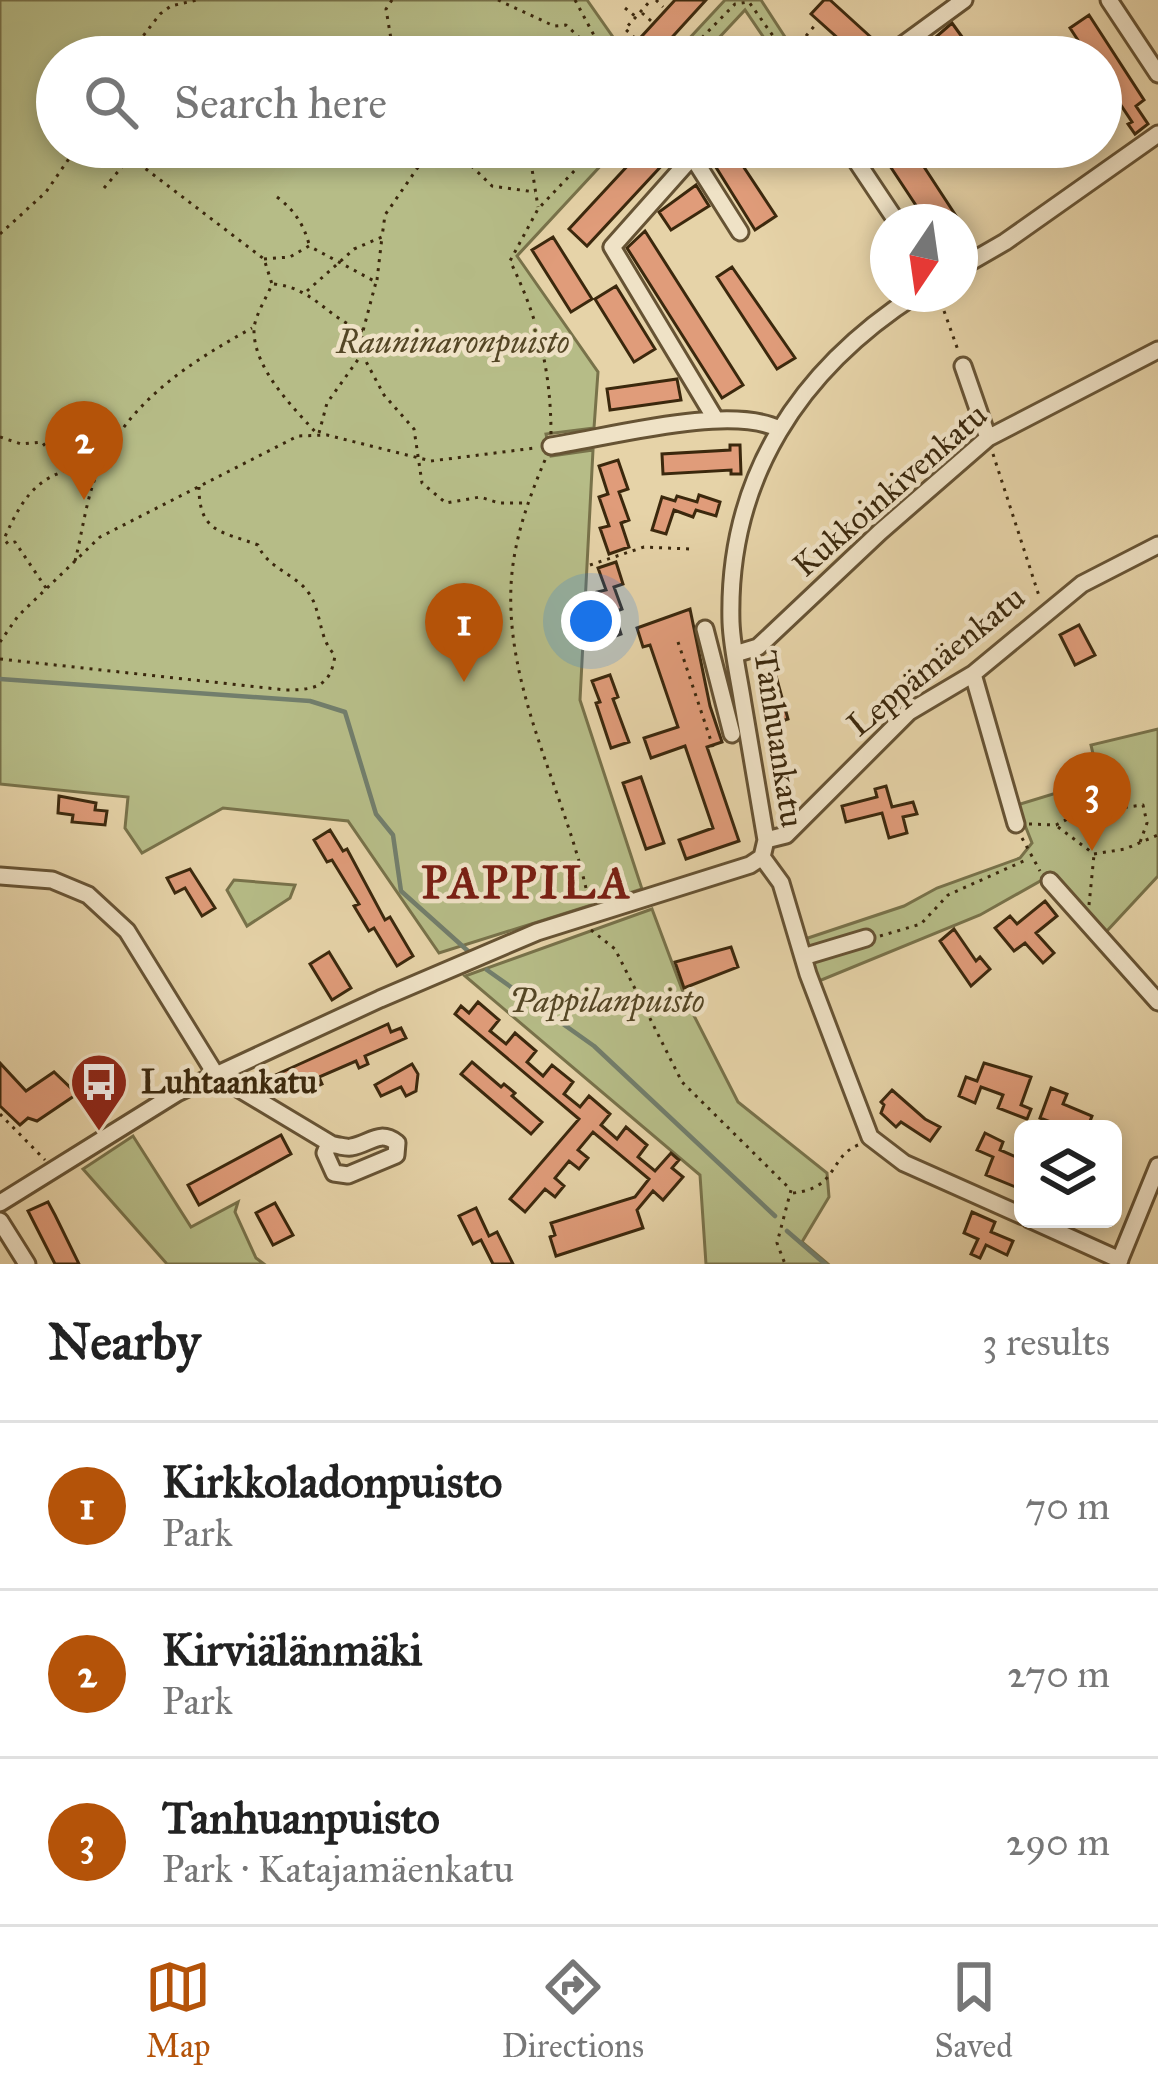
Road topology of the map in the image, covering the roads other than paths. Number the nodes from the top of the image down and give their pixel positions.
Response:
1 (964, 0) edge
2 (1109, 0) edge
3 (915, 36) edge
4 (1158, 74) edge
5 (1158, 134) edge
6 (1122, 159) edge
7 (683, 168) edge
8 (706, 168) edge
9 (861, 168) edge
10 (1110, 168) edge
11 (885, 204) edge
12 (740, 232) dead end
13 (978, 258) edge
14 (888, 312) edge
15 (1158, 350) edge
16 (963, 366) road end
17 (716, 420) junction
18 (779, 429) junction
19 (988, 438) junction
20 (551, 446) road end
21 (1158, 545) edge
22 (705, 629) dead end
23 (735, 654) junction
24 (973, 674) junction
25 (732, 734) dead end
26 (1016, 824) road end
27 (764, 849) junction
28 (0, 876) edge
29 (1050, 881) road end
30 (866, 938) road end
31 (803, 957) junction
32 (1158, 1002) edge
33 (216, 1075) junction
34 (328, 1143) dead end
35 (1158, 1166) edge
36 (0, 1203) edge
37 (1014, 1213) edge
38 (0, 1221) edge
39 (1047, 1228) edge
40 (1119, 1262) edge
41 (27, 1264) edge

1 - 3 street
2 - 4 street
5 - 6 street
7 - 17 street
8 - 12 street
9 - 11 street
10 - 13 street
14 - 18 street, Tanhuankatu
15 - 19 street, Kukkoinkivenkatu
16 - 19 street
17 - 18 street
17 - 20 street
18 - 23 street, Tanhuankatu
19 - 23 street, Kukkoinkivenkatu
21 - 24 street, Leppämäenkatu
22 - 25 street
23 - 27 street, Tanhuankatu
24 - 26 street
24 - 27 street, Leppämäenkatu
27 - 31 street, Tanhuankatu
27 - 33 street
28 - 33 street
29 - 32 street
30 - 31 street
31 - 37 street, Tanhuankatu
33 - 34 street
33 - 36 street
35 - 40 street
38 - 41 street
39 - 40 street

